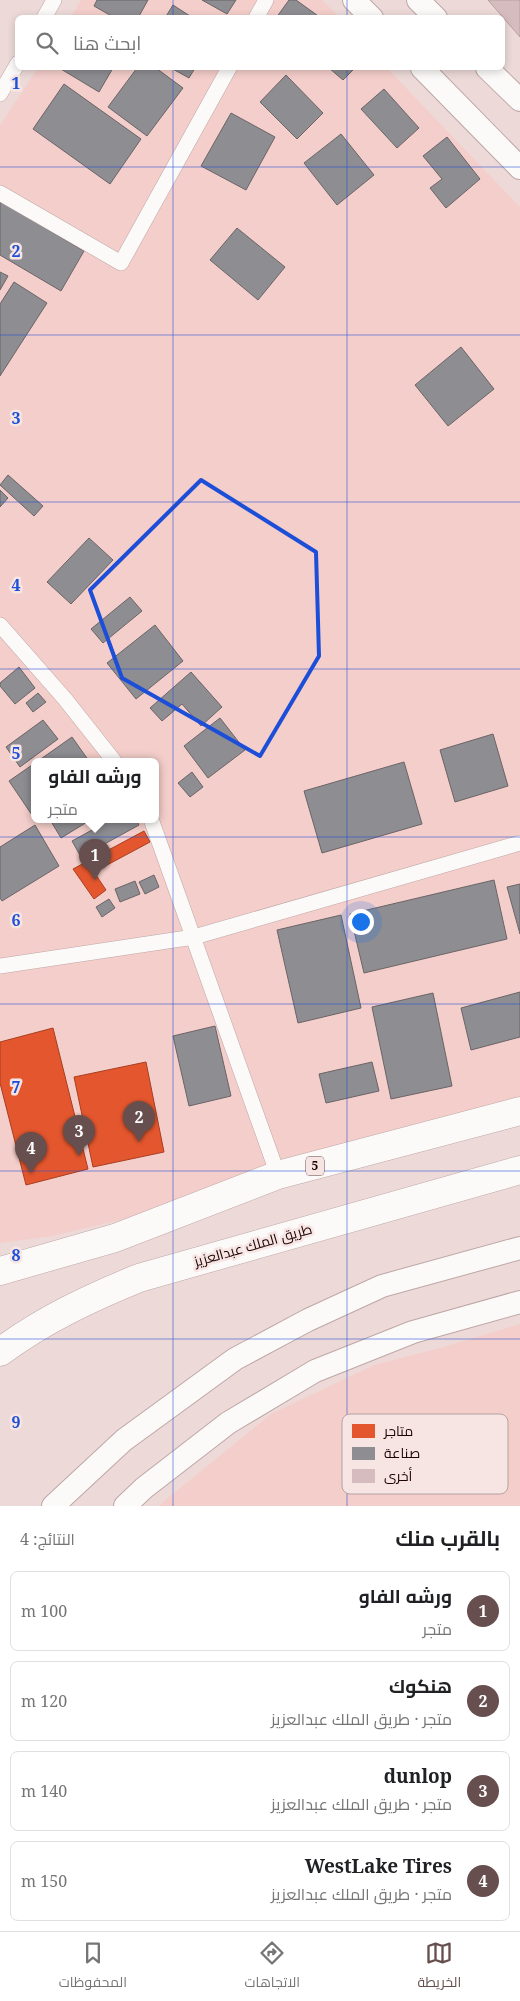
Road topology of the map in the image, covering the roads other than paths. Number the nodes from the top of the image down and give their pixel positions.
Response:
1 (54, 0) edge
2 (266, 0) edge
3 (354, 0) edge
4 (418, 0) edge
5 (46, 15) edge
6 (258, 15) edge
7 (369, 15) edge
8 (433, 15) edge
9 (15, 68) edge
10 (228, 70) edge
11 (424, 70) edge
12 (489, 70) edge
13 (0, 94) edge
14 (520, 100) edge
15 (520, 168) edge
16 (0, 194) edge
17 (0, 625) edge
18 (112, 758) edge
19 (151, 823) edge
20 (520, 843) edge
21 (194, 937) junction
22 (0, 966) edge
23 (520, 1111) edge
24 (520, 1170) edge
25 (278, 1175) junction
26 (520, 1248) edge
27 (1, 1271) edge
28 (520, 1302) edge
29 (0, 1352) edge
30 (53, 1506) edge
31 (126, 1506) edge

1 - 5 street
2 - 6 street
3 - 7 main road
4 - 8 main road
9 - 13 street
10 - 16 street
11 - 15 main road
12 - 14 main road
17 - 18 street
19 - 21 street
20 - 21 street
21 - 22 street
21 - 25 street
23 - 25 highway, 5
24 - 29 highway, طريق الملك عبدالعزيز
25 - 27 highway, 5
26 - 30 main road
28 - 31 main road

